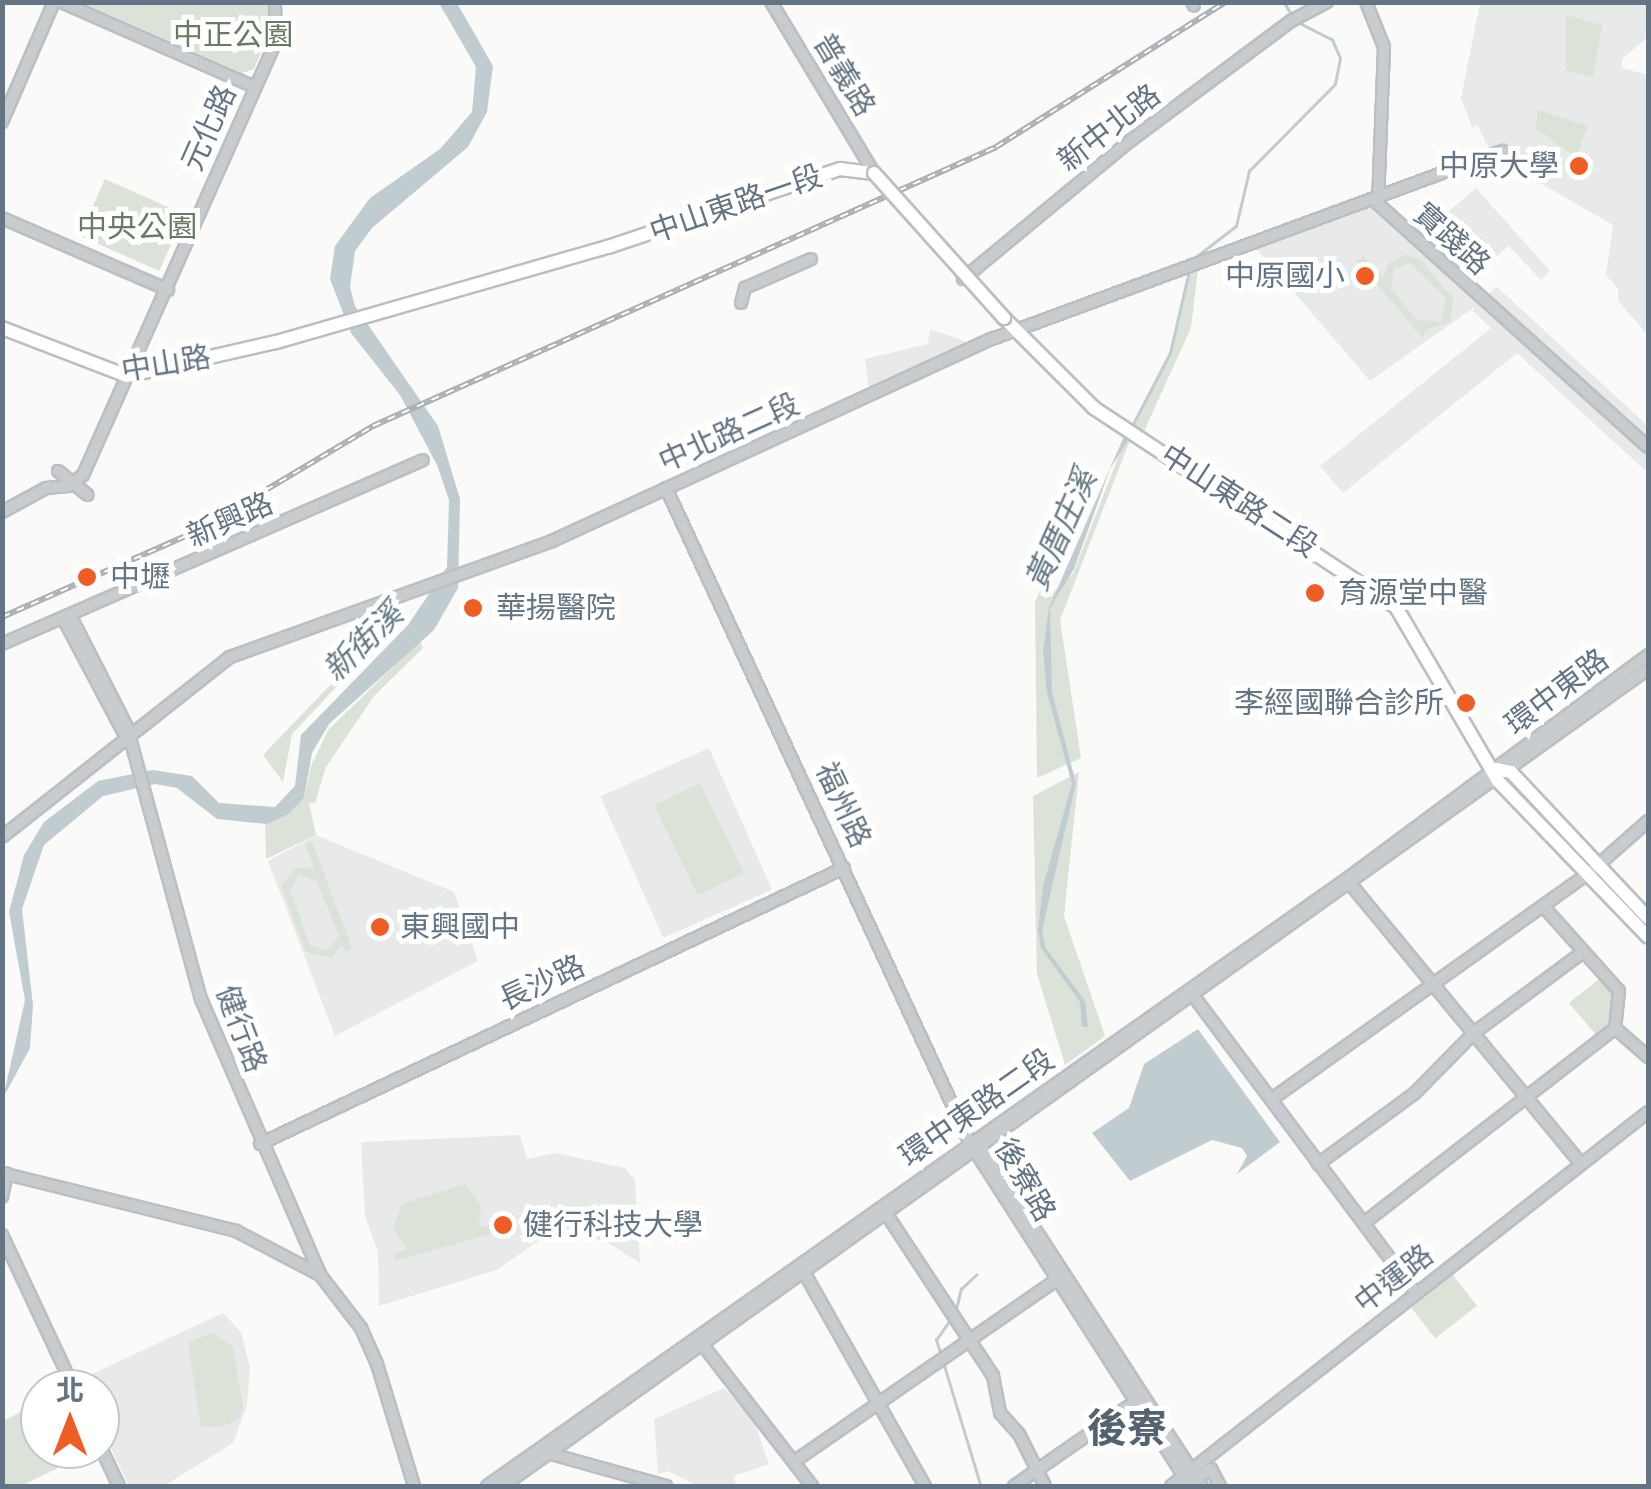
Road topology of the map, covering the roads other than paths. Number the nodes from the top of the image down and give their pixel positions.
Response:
1 (58, 2) edge
2 (275, 2) edge
3 (771, 2) edge
4 (1327, 2) edge
5 (1366, 2) edge
6 (255, 87) junction
7 (2, 122) edge
8 (1502, 152) dead end
9 (874, 172) junction
10 (1382, 196) junction
11 (2, 218) edge
12 (811, 259) dead end
13 (962, 279) dead end
14 (168, 290) junction
15 (742, 303) dead end
16 (335, 326) joint
17 (2, 328) edge
18 (1016, 332) junction
19 (127, 376) junction
20 (1648, 447) edge
21 (423, 460) dead end
22 (58, 472) dead end
23 (68, 486) junction
24 (666, 488) junction
25 (88, 494) dead end
26 (2, 512) edge
27 (66, 619) junction
28 (2, 646) edge
29 (1648, 656) edge
30 (1648, 669) edge
31 (126, 735) junction
32 (1502, 774) junction
33 (1648, 821) edge
34 (2, 837) edge
35 (844, 868) junction
36 (1593, 869) junction
37 (1352, 886) junction
38 (1543, 906) junction
39 (1648, 918) edge
40 (1648, 937) edge
41 (1583, 952) junction
42 (1434, 983) junction
43 (1194, 998) junction
44 (1614, 1028) junction
45 (1475, 1032) junction
46 (1648, 1057) edge
47 (1527, 1096) junction
48 (1272, 1099) junction
49 (1648, 1112) edge
50 (260, 1144) junction
51 (977, 1147) junction
52 (1318, 1164) junction
53 (1581, 1164) junction
54 (5, 1174) edge
55 (2, 1197) edge
56 (888, 1216) junction
57 (1364, 1223) junction
58 (2, 1234) edge
59 (805, 1274) junction
60 (321, 1276) junction
61 (1056, 1280) junction
62 (1416, 1293) junction
63 (691, 1342) junction
64 (967, 1342) junction
65 (706, 1344) junction
66 (65, 1369) edge
67 (1135, 1402) junction
68 (877, 1404) junction
69 (544, 1452) junction
70 (795, 1461) junction
71 (618, 1473) junction
72 (1037, 1473) junction
73 (1192, 1480) edge
74 (414, 1486) edge
75 (487, 1486) edge
76 (502, 1486) edge
77 (614, 1486) edge
78 (666, 1486) edge
79 (812, 1486) edge
80 (924, 1486) edge
81 (1014, 1486) edge
82 (1045, 1486) edge
83 (1170, 1486) edge
84 (1220, 1486) edge

1 - 6 street
1 - 7 street
2 - 6 street, 元化路
3 - 9 street, 普義路
4 - 13 street, 新中北路
5 - 10 street, 實踐路
6 - 14 street, 元化路
8 - 10 street, 中北路二段
9 - 16 main road, 中山東路一段
9 - 18 main road, bridge
10 - 18 street, 中北路二段
10 - 20 street, 實踐路
11 - 14 street
12 - 15 street
14 - 19 street, 元化路
16 - 19 main road, 中山路
17 - 19 main road, 中山路
18 - 24 street, 中北路二段
18 - 32 main road, 中山東路二段
19 - 23 street, 元化路
21 - 27 street, 新興路
22 - 23 street
23 - 25 street
23 - 26 street
24 - 31 street, 中北路二段
24 - 35 street, 福州路
27 - 28 street, 新興路
27 - 31 street
29 - 32 street, 環中東路
30 - 32 street, 環中東路
31 - 34 street
31 - 50 street, 健行路
32 - 36 main road
32 - 37 street, 環中東路二段
32 - 51 street, 環中東路二段
33 - 36 street
35 - 50 street, 長沙路
35 - 51 street, 福州路
36 - 38 street
36 - 39 main road
36 - 40 main road
37 - 42 street
37 - 43 street, 環中東路二段
38 - 41 street
38 - 42 street
41 - 44 street
41 - 45 street
42 - 45 street
42 - 48 street
43 - 48 street
43 - 51 street, 環中東路二段
44 - 46 street
44 - 47 street
45 - 47 street
45 - 52 street
47 - 53 street
47 - 57 street
48 - 52 street
49 - 53 street, 中運路
50 - 60 street, 健行路
51 - 56 street, 環中東路二段
51 - 61 street, 後寮路
51 - 63 street, 環中東路二段
51 - 73 street, 後寮路
52 - 57 street
53 - 62 street, 中運路
54 - 55 street
54 - 60 street
56 - 59 street, 環中東路二段
56 - 64 street
57 - 62 street
58 - 66 street
59 - 65 street, 環中東路二段
59 - 68 street
60 - 74 street
61 - 64 street
61 - 67 street, 後寮路
62 - 73 street, 中運路
63 - 65 street
63 - 69 street, 環中東路二段
64 - 68 street
64 - 72 street
65 - 69 street, 環中東路二段
65 - 70 street
67 - 72 street
67 - 73 street, 後寮路
68 - 70 street
68 - 80 street
69 - 71 street
69 - 75 street, 環中東路二段
69 - 76 street, 環中東路二段
70 - 79 street
71 - 77 street
71 - 78 street
72 - 81 street
72 - 82 street
73 - 83 street, 中運路
73 - 84 street

